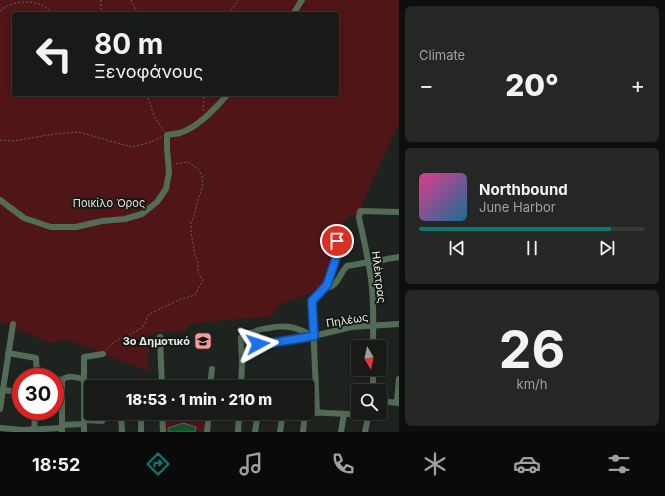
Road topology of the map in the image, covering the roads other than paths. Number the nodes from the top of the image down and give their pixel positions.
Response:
1 (302, 0) edge
2 (295, 12) edge
3 (226, 96) edge
4 (0, 200) edge
5 (399, 212) edge
6 (337, 241) dead end
7 (399, 257) edge
8 (368, 263) junction
9 (324, 288) junction
10 (13, 324) dead end
11 (399, 324) edge
12 (373, 326) junction
13 (254, 332) junction
14 (314, 336) junction
15 (160, 337) dead end
16 (373, 340) edge
17 (102, 354) road end
18 (8, 355) junction
19 (0, 357) edge
20 (37, 368) edge
21 (212, 368) dead end
22 (64, 378) edge
23 (83, 379) junction
24 (399, 379) edge
25 (162, 380) edge
26 (211, 380) edge
27 (241, 380) edge
28 (3, 390) junction
29 (12, 391) edge
30 (387, 401) edge
31 (398, 402) edge
32 (0, 409) edge
33 (317, 413) joint
34 (344, 414) junction
35 (351, 414) edge
36 (35, 420) edge
37 (121, 420) edge
38 (141, 420) edge
39 (162, 420) edge
40 (208, 420) edge
41 (239, 420) edge
42 (257, 420) edge
43 (282, 420) edge
44 (305, 420) edge
45 (368, 420) edge
46 (102, 421) dead end
47 (84, 422) junction
48 (0, 428) edge
49 (62, 428) edge
50 (34, 431) edge
51 (84, 432) edge
52 (122, 432) edge
53 (141, 432) edge
54 (163, 432) edge
55 (208, 432) edge
56 (238, 432) edge
57 (255, 432) edge
58 (280, 432) edge
59 (303, 432) edge
60 (341, 432) edge
61 (365, 432) edge

1 - 2 street
3 - 4 street
5 - 8 street, Ηλέκτρας
6 - 9 street
7 - 8 street
8 - 9 street
8 - 12 street, Ηλέκτρας
9 - 14 street
10 - 18 street
11 - 12 street, Πηλέως
12 - 14 street, Πηλέως
12 - 16 street, Ηλέκτρας
13 - 14 street
13 - 14 street, Πηλέως
13 - 27 street
14 - 33 street
15 - 25 street
17 - 23 street
18 - 19 street
18 - 20 street
18 - 28 street
21 - 26 street
22 - 23 street
23 - 47 street
24 - 31 street
28 - 29 street
28 - 32 street
30 - 31 street
33 - 34 street
34 - 35 street
34 - 60 street
36 - 50 street
37 - 52 street
38 - 53 street
39 - 54 street
40 - 55 street
41 - 56 street
42 - 57 street
43 - 58 street
44 - 59 street
45 - 61 street
46 - 47 street
47 - 49 street
47 - 51 street
48 - 50 street
49 - 50 street

